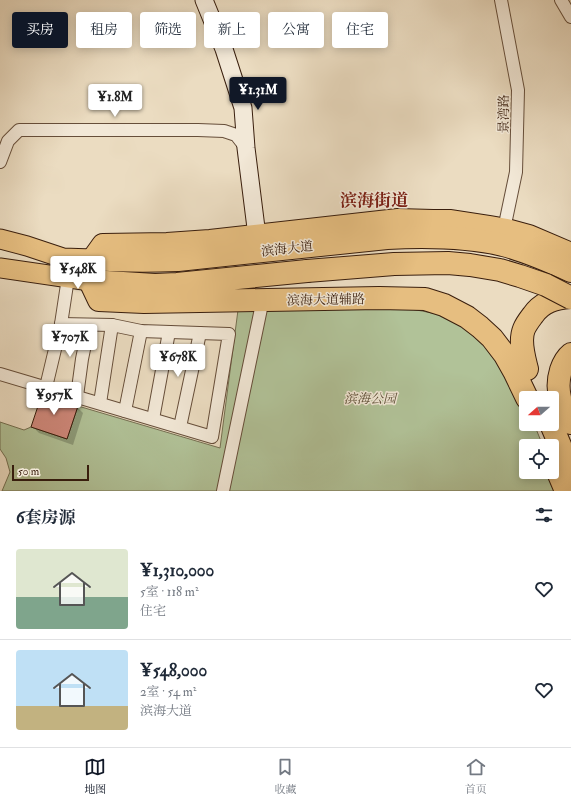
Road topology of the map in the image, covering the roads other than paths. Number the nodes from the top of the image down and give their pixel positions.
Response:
1 (204, 0) edge
2 (501, 0) edge
3 (561, 0) edge
4 (571, 17) edge
5 (246, 148) junction
6 (0, 162) edge
7 (504, 229) junction
8 (257, 236) junction
9 (0, 239) edge
10 (571, 254) edge
11 (64, 258) junction
12 (93, 260) junction
13 (0, 268) edge
14 (571, 272) edge
15 (68, 278) junction
16 (90, 281) junction
17 (177, 284) junction
18 (571, 297) edge
19 (263, 299) junction
20 (61, 324) junction
21 (88, 325) junction
22 (112, 326) junction
23 (140, 331) junction
24 (169, 332) junction
25 (200, 333) junction
26 (571, 354) edge
27 (527, 369) junction
28 (0, 374) edge
29 (46, 387) junction
30 (524, 391) edge
31 (536, 391) edge
32 (76, 396) junction
33 (100, 403) junction
34 (125, 411) junction
35 (153, 419) junction
36 (571, 423) edge
37 (180, 427) junction
38 (554, 431) edge
39 (571, 471) edge
40 (559, 474) edge
41 (223, 491) edge
42 (566, 491) edge

1 - 5 street
2 - 7 street, 景湾路
3 - 4 street
5 - 6 street
5 - 8 street
7 - 8 highway
7 - 10 highway
8 - 12 highway
9 - 11 main road, 滨海大道
11 - 12 main road, 滨海大道
11 - 15 street
12 - 14 highway, 滨海大道
13 - 15 main road, 滨海大道
15 - 16 main road, 滨海大道
15 - 20 street
16 - 17 highway, 滨海大道
16 - 19 highway, 滨海大道辅路
17 - 18 highway, 滨海大道, bridge
17 - 27 highway
18 - 27 highway
19 - 30 highway, 滨海大道辅路
19 - 41 street
20 - 21 street
20 - 29 street
21 - 22 street
21 - 32 street
22 - 23 street
22 - 33 street
23 - 24 street
23 - 34 street
24 - 25 street
24 - 35 street
25 - 37 street
25 - 37 street
26 - 36 highway
27 - 31 highway
28 - 29 street
29 - 32 street
32 - 33 street
33 - 34 street
34 - 35 street
35 - 37 street
38 - 39 highway
40 - 42 highway

